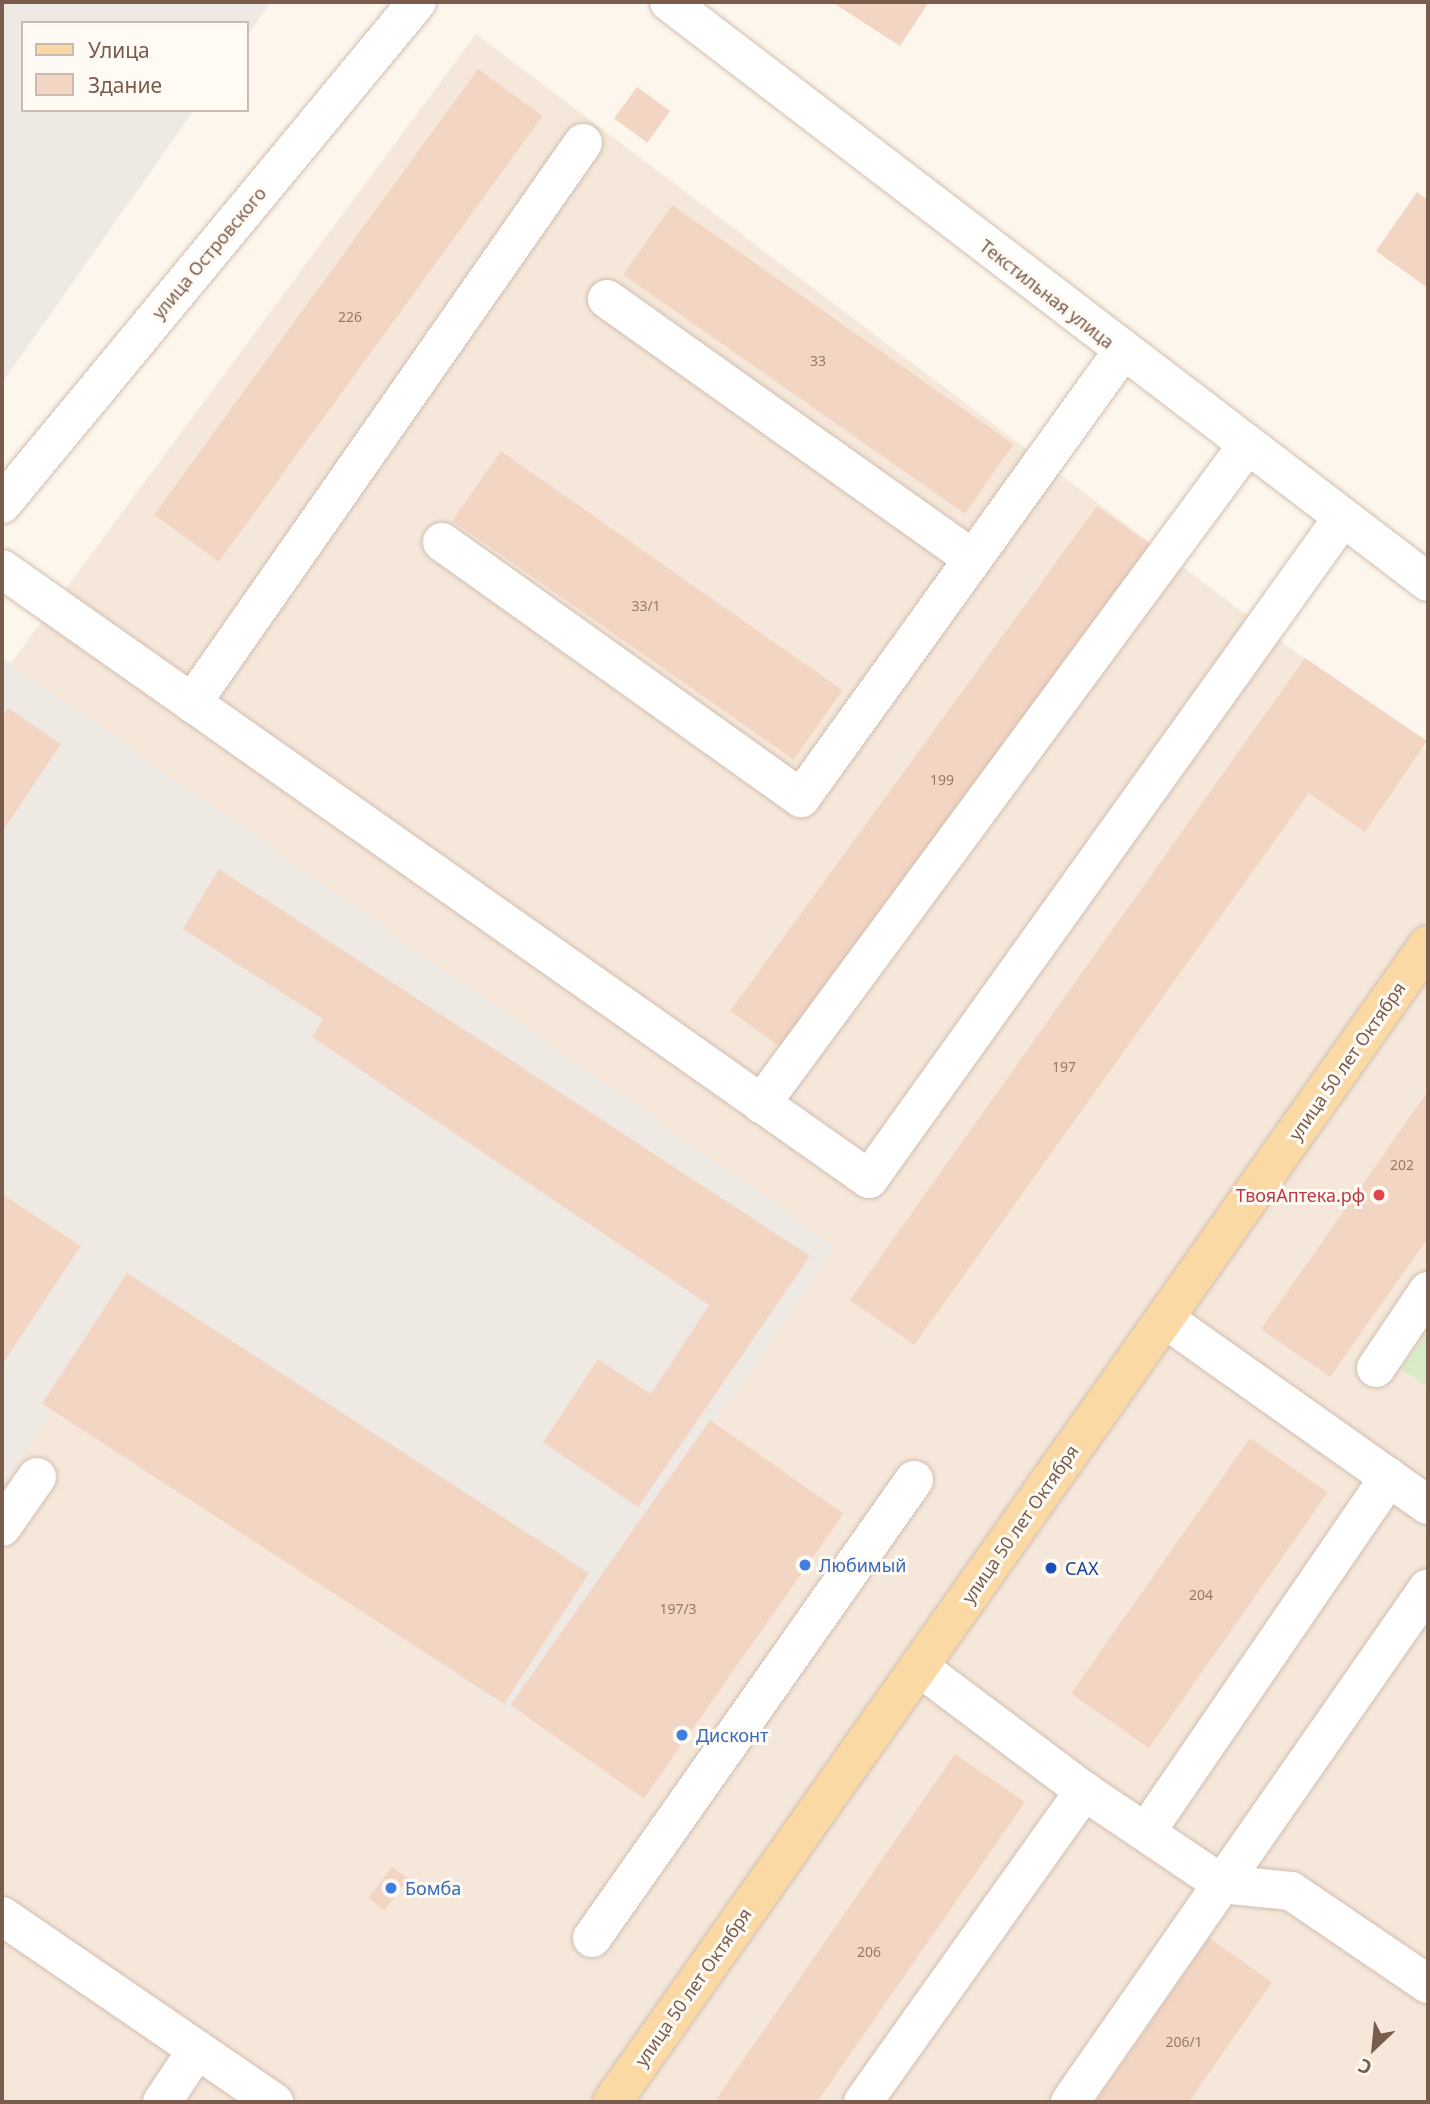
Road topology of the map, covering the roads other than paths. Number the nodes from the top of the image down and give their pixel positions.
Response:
1 (417, 2) edge
2 (669, 2) edge
3 (583, 143) dead end
4 (607, 299) dead end
5 (1122, 352) junction
6 (1246, 447) junction
7 (2, 504) edge
8 (1342, 520) junction
9 (442, 542) dead end
10 (973, 559) junction
11 (2, 569) edge
12 (1428, 582) edge
13 (192, 703) junction
14 (1428, 946) edge
15 (761, 1104) junction
16 (1428, 1291) edge
17 (1165, 1319) junction
18 (1376, 1368) dead end
19 (37, 1477) dead end
20 (1389, 1477) junction
21 (914, 1480) dead end
22 (1428, 1505) edge
23 (2, 1527) edge
24 (1428, 1588) edge
25 (919, 1667) junction
26 (1084, 1791) junction
27 (1146, 1832) junction
28 (1222, 1884) junction
29 (2, 1916) edge
30 (592, 1938) dead end
31 (1428, 1984) edge
32 (197, 2050) junction
33 (162, 2102) edge
34 (274, 2102) edge
35 (612, 2102) edge
36 (863, 2102) edge
37 (1070, 2102) edge

1 - 7 street, улица Островского
2 - 5 street, Текстильная улица
3 - 13 street
4 - 10 street
5 - 6 street, Текстильная улица
5 - 10 street
6 - 8 street, Текстильная улица
6 - 15 street
8 - 12 street, Текстильная улица
8 - 15 street
9 - 10 street
11 - 13 street
13 - 15 street
14 - 17 main road, улица 50 лет Октября
16 - 18 street
17 - 20 street
17 - 25 main road, улица 50 лет Октября
19 - 23 street
20 - 22 street
20 - 27 street
21 - 30 street
24 - 28 street
25 - 26 street
25 - 35 main road, улица 50 лет Октября
26 - 27 street
26 - 36 street
27 - 28 street
28 - 31 street
28 - 37 street
29 - 32 street
32 - 33 street
32 - 34 street

